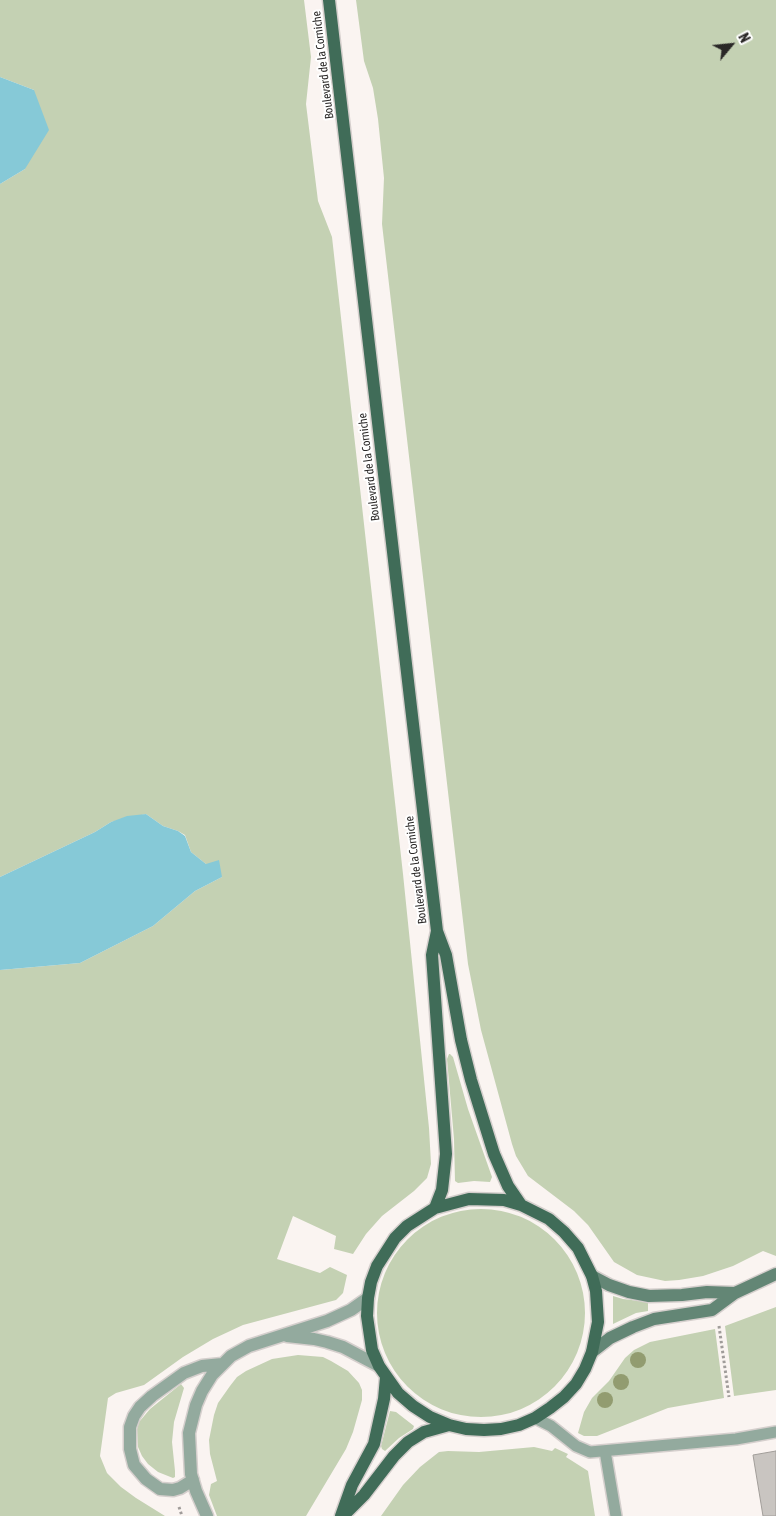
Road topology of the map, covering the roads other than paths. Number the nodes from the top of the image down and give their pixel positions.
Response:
1 (329, 0) edge
2 (437, 932) junction
3 (521, 1205) junction
4 (435, 1208) junction
5 (776, 1274) edge
6 (592, 1276) junction
7 (736, 1293) junction
8 (368, 1298) junction
9 (279, 1336) junction
10 (592, 1352) junction
11 (222, 1364) junction
12 (379, 1366) junction
13 (386, 1377) junction
14 (535, 1418) junction
15 (448, 1425) junction
16 (776, 1432) edge
17 (605, 1451) junction
18 (193, 1480) junction
19 (206, 1516) edge
20 (342, 1516) edge
21 (616, 1516) edge

1 - 2 main road, Boulevard de la Corniche
2 - 3 main road, Boulevard de la Corniche
2 - 4 main road, Boulevard de la Corniche
3 - 4 main road
3 - 6 main road
4 - 8 main road
5 - 7 street
6 - 7 street
6 - 10 main road
7 - 10 street
8 - 9 street
8 - 12 main road
9 - 11 street
9 - 12 street
10 - 14 main road
11 - 18 street
11 - 18 street
12 - 13 main road
13 - 15 main road
13 - 20 main road
14 - 15 main road
14 - 17 lane
15 - 20 main road
16 - 17 lane
17 - 21 lane
18 - 19 street

